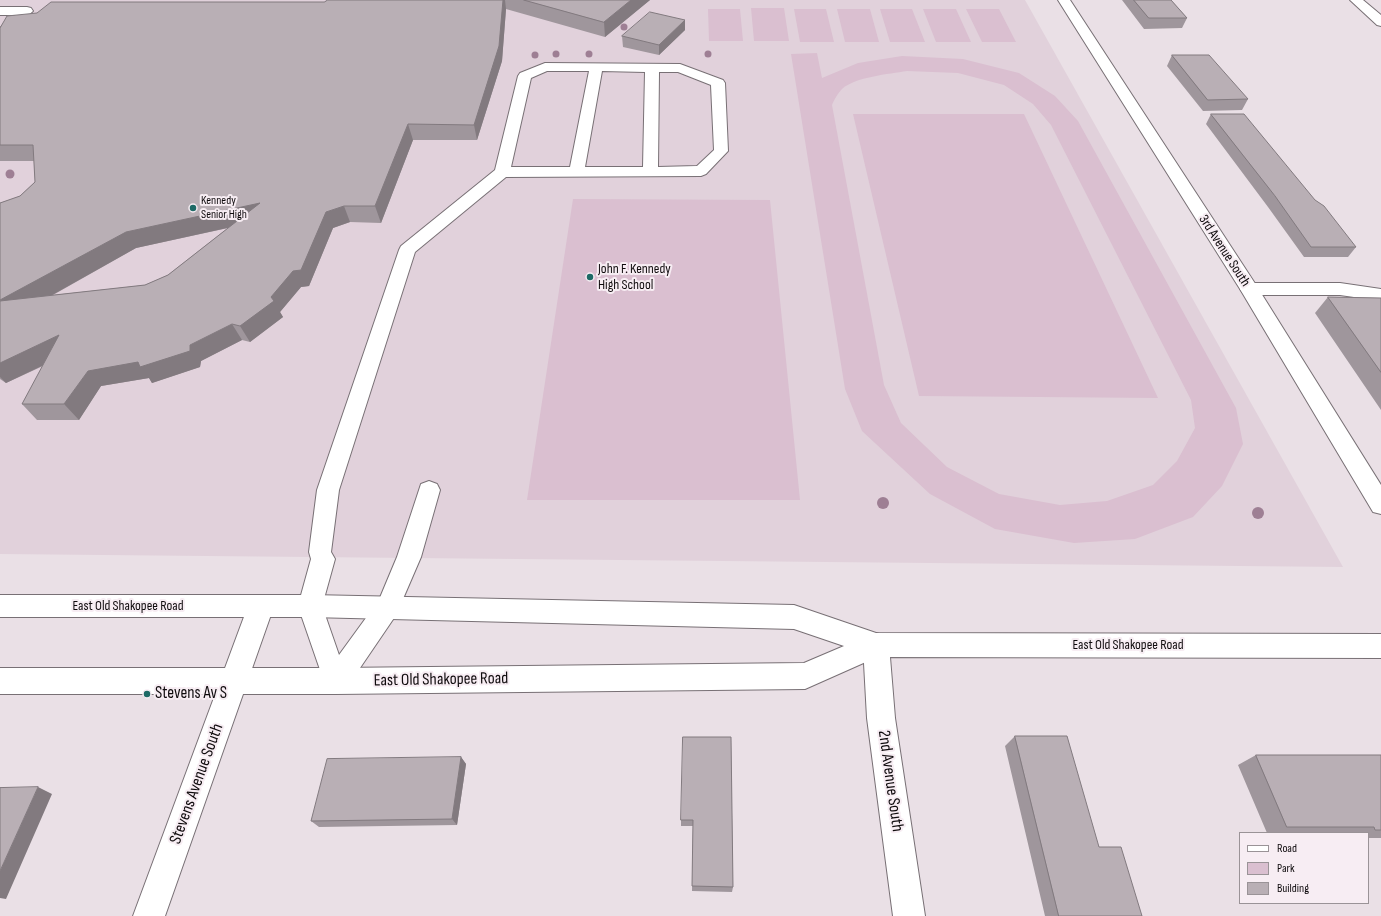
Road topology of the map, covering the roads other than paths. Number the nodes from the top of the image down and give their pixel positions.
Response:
1 (1064, 0) edge
2 (1356, 0) edge
3 (0, 11) edge
4 (1381, 22) edge
5 (0, 34) edge
6 (596, 67) junction
7 (652, 68) junction
8 (650, 171) junction
9 (502, 172) junction
10 (577, 172) junction
11 (1249, 289) junction
12 (1381, 295) edge
13 (429, 490) dead end
14 (1381, 505) edge
15 (0, 606) edge
16 (261, 606) junction
17 (310, 606) junction
18 (388, 607) junction
19 (876, 645) junction
20 (1381, 646) edge
21 (0, 681) edge
22 (234, 681) junction
23 (336, 681) junction
24 (149, 916) edge
25 (909, 916) edge

1 - 11 main road, 3rd Avenue South
2 - 4 main road
3 - 5 lane
6 - 7 lane
6 - 9 lane
6 - 10 lane
7 - 8 lane
7 - 8 lane
8 - 10 lane
9 - 10 lane
9 - 17 lane
11 - 12 lane
11 - 14 main road, 3rd Avenue South
13 - 18 lane
15 - 16 main road, East Old Shakopee Road
16 - 17 main road, East Old Shakopee Road
16 - 22 main road, Stevens Avenue South
17 - 18 main road, East Old Shakopee Road
17 - 23 lane
18 - 19 main road, East Old Shakopee Road
18 - 23 lane
19 - 20 main road, East Old Shakopee Road
19 - 23 main road, East Old Shakopee Road
19 - 25 main road, 2nd Avenue South
21 - 22 main road, East Old Shakopee Road
22 - 23 main road, East Old Shakopee Road
22 - 24 main road, Stevens Avenue South

